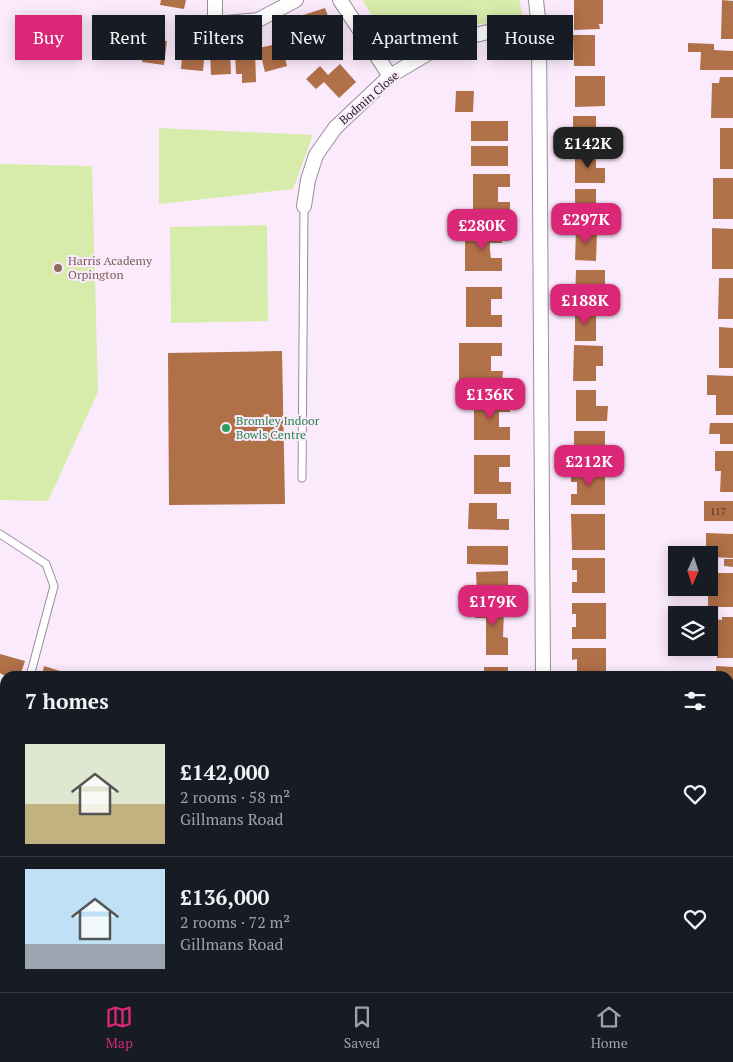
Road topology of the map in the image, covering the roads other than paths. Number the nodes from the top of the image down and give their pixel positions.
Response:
1 (215, 0) edge
2 (296, 0) edge
3 (340, 0) edge
4 (536, 0) edge
5 (538, 15) edge
6 (487, 32) edge
7 (539, 60) edge
8 (390, 76) junction
9 (304, 206) joint
10 (302, 478) dead end
11 (0, 534) edge
12 (31, 671) edge
13 (543, 671) edge

1 - 2 street
3 - 8 street
4 - 5 street
6 - 8 street, Bodmin Close
7 - 13 street
8 - 9 street, Bodmin Close
9 - 10 lane
11 - 12 lane

